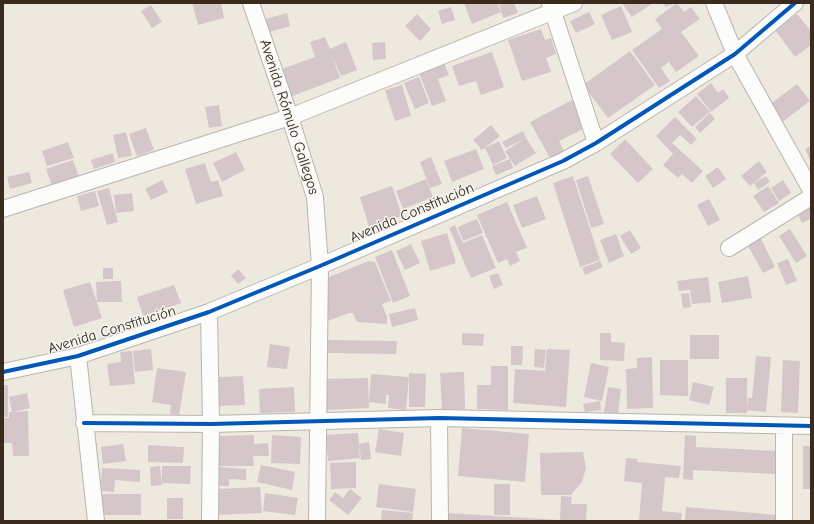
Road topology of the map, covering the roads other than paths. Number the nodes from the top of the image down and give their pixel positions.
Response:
1 (251, 3) edge
2 (574, 3) edge
3 (714, 3) edge
4 (795, 3) edge
5 (551, 7) edge
6 (735, 54) junction
7 (290, 117) junction
8 (596, 143) junction
9 (811, 190) edge
10 (811, 197) edge
11 (3, 209) edge
12 (729, 248) dead end
13 (320, 266) junction
14 (209, 312) junction
15 (78, 356) junction
16 (3, 372) edge
17 (439, 418) junction
18 (318, 420) junction
19 (84, 423) junction
20 (211, 424) junction
21 (784, 426) junction
22 (811, 426) edge
23 (96, 521) edge
24 (210, 521) edge
25 (317, 521) edge
26 (440, 521) edge
27 (784, 521) edge

1 - 7 street, Avenida Rómulo Gallegos
2 - 5 street
3 - 6 street
4 - 6 street, Avenida Constitución
5 - 7 street
5 - 8 street
6 - 8 street, Avenida Constitución
6 - 9 street
7 - 11 street
7 - 13 street, Avenida Rómulo Gallegos
8 - 13 street, Avenida Constitución
10 - 12 street
13 - 14 street, Avenida Constitución
13 - 18 street, Avenida Rómulo Gallegos
14 - 15 street, Avenida Constitución
14 - 20 street
15 - 16 street, Avenida Constitución
15 - 19 street
17 - 18 street
17 - 21 street
17 - 26 street
18 - 20 street
18 - 25 street, Avenida Rómulo Gallegos
19 - 20 street
19 - 23 street
20 - 24 street
21 - 22 street
21 - 27 street

